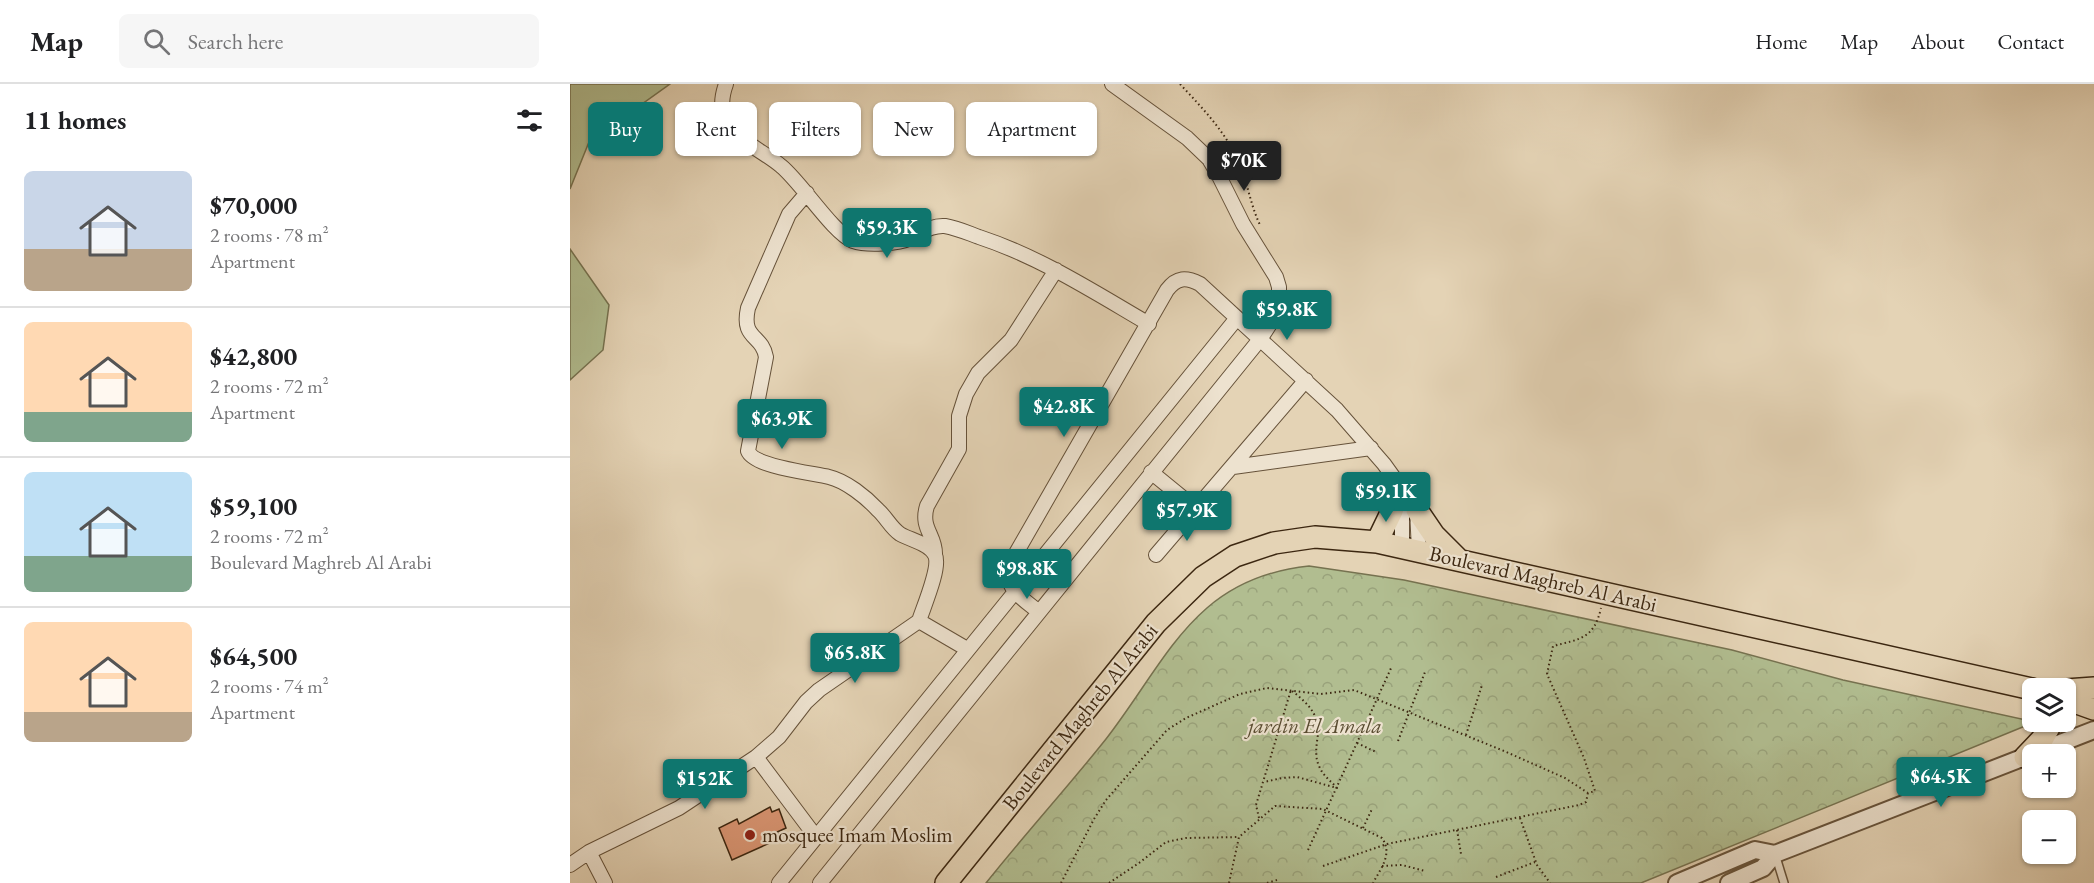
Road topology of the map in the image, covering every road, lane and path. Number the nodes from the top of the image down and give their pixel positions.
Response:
1 (726, 84) edge
2 (1112, 84) edge
3 (1180, 84) edge
4 (807, 193) junction
5 (1262, 229) dead end
6 (1056, 270) junction
7 (1237, 318) junction
8 (1149, 324) junction
9 (1261, 338) junction
10 (1306, 380) junction
11 (1371, 448) junction
12 (1233, 467) junction
13 (1389, 471) junction
14 (1151, 472) junction
15 (1397, 496) junction
16 (1195, 508) junction
17 (1417, 510) junction
18 (1377, 542) junction
19 (1411, 549) junction
20 (935, 555) junction
21 (1156, 555) dead end
22 (1460, 560) junction
23 (1014, 592) junction
24 (1605, 594) junction
25 (1038, 611) junction
26 (919, 621) junction
27 (968, 649) junction
28 (1392, 666) dead end
29 (1425, 672) dead end
30 (1482, 686) dead end
31 (2022, 687) edge
32 (2094, 688) edge
33 (2076, 689) edge
34 (1291, 690) junction
35 (1376, 699) junction
36 (2076, 703) edge
37 (2094, 709) edge
38 (1409, 713) junction
39 (2094, 730) edge
40 (2046, 732) edge
41 (1466, 735) junction
42 (1398, 741) dead end
43 (1357, 743) junction
44 (2037, 744) edge
45 (2058, 744) edge
46 (1376, 752) dead end
47 (756, 757) junction
48 (2022, 758) edge
49 (1264, 782) junction
50 (1337, 788) junction
51 (1588, 793) junction
52 (1372, 809) dead end
53 (1326, 810) junction
54 (1259, 818) junction
55 (1520, 818) junction
56 (1364, 828) junction
57 (1457, 830) junction
58 (816, 837) junction
59 (1239, 837) junction
60 (1387, 844) junction
61 (1308, 850) dead end
62 (589, 852) junction
63 (1461, 854) dead end
64 (1775, 854) junction
65 (1536, 862) junction
66 (570, 865) edge
67 (1323, 866) dead end
68 (1382, 866) junction
69 (1425, 870) dead end
70 (1496, 877) dead end
71 (1277, 880) dead end
72 (604, 883) edge
73 (779, 883) edge
74 (819, 883) edge
75 (946, 883) edge
76 (1061, 883) edge
77 (1109, 883) edge
78 (1229, 883) edge
79 (1267, 883) edge
80 (1373, 883) edge
81 (1550, 883) edge
82 (1677, 883) edge
83 (1729, 883) edge
84 (1784, 883) edge

1 - 4 street
2 - 9 street
3 - 5 path
4 - 6 street
4 - 20 street
6 - 8 street
6 - 20 street
7 - 8 street
7 - 9 street
7 - 23 street
8 - 23 street
9 - 10 street
9 - 14 street
10 - 11 street
10 - 12 street
11 - 12 street
11 - 13 street
12 - 16 street
13 - 15 street
13 - 17 street
14 - 16 street
14 - 25 street
15 - 18 main road
15 - 19 street
16 - 21 street
17 - 19 street
17 - 22 main road
18 - 19 main road, Boulevard Maghreb Al Arabi
18 - 75 main road, Boulevard Maghreb Al Arabi
19 - 22 main road, Boulevard Maghreb Al Arabi
20 - 26 street
22 - 24 main road, Boulevard Maghreb Al Arabi
23 - 25 street
23 - 27 street
24 - 31 main road, Boulevard Maghreb Al Arabi
24 - 51 path
25 - 74 street
26 - 27 street
26 - 47 street
27 - 58 street
28 - 35 path
29 - 38 path
30 - 41 path
32 - 33 main road
34 - 35 path
34 - 49 path
34 - 50 path
34 - 76 path
35 - 38 path
35 - 43 path
36 - 37 main road
38 - 41 path
38 - 42 path
39 - 45 street
40 - 44 main road
41 - 51 path
43 - 46 path
43 - 50 path
47 - 58 street
47 - 62 street
48 - 64 street
49 - 50 path
49 - 54 path
50 - 53 path
51 - 55 path
52 - 56 path
53 - 54 path
53 - 56 path
53 - 61 path
54 - 59 path
55 - 57 path
55 - 65 path
56 - 60 path
57 - 60 path
57 - 63 path
58 - 73 street
59 - 77 path
59 - 78 path
60 - 67 path
60 - 68 path
62 - 66 street
62 - 72 street
64 - 82 street
64 - 83 street
64 - 84 lane
65 - 70 path
65 - 81 path
68 - 69 path
68 - 80 path
71 - 79 path

